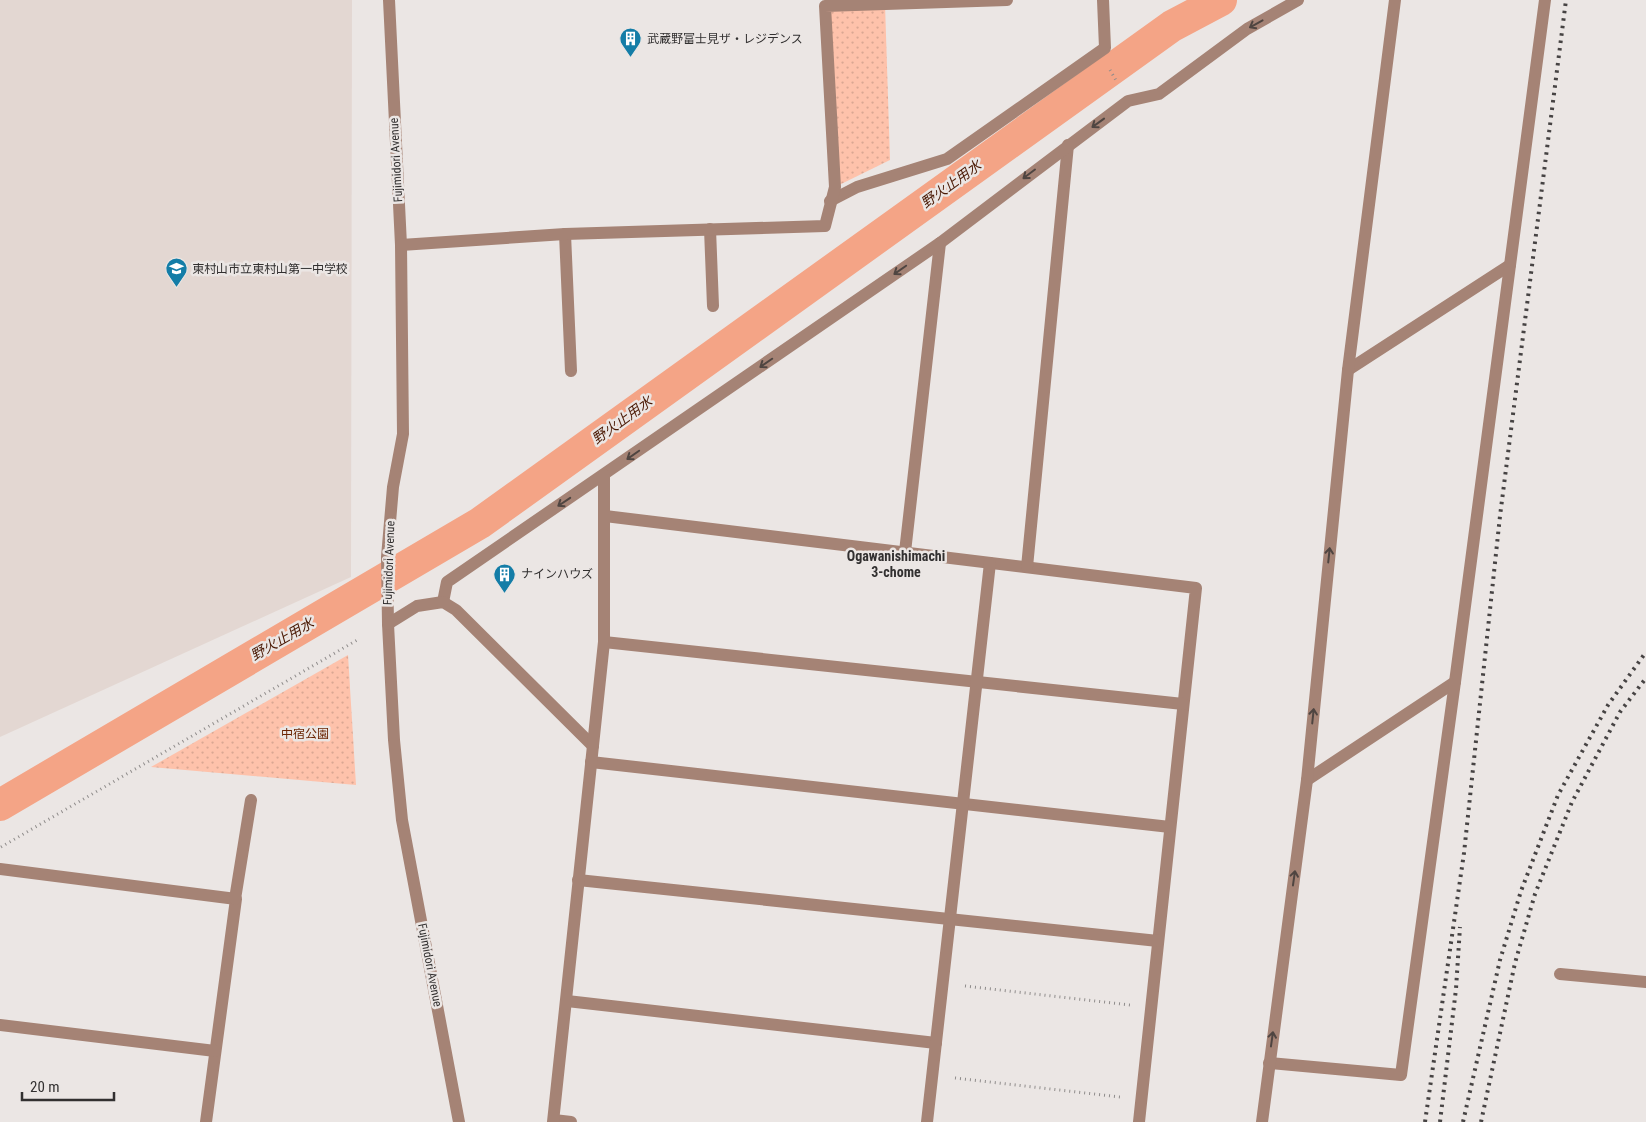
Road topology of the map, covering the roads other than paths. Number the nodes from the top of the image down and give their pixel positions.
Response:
1 (389, 0) edge
2 (1007, 0) edge
3 (1102, 0) edge
4 (1298, 0) edge
5 (1395, 0) edge
6 (1545, 0) edge
7 (1068, 145) junction
8 (830, 202) junction
9 (710, 229) junction
10 (565, 234) junction
11 (940, 243) junction
12 (400, 245) junction
13 (1510, 265) junction
14 (713, 306) dead end
15 (571, 370) dead end
16 (1348, 370) junction
17 (604, 475) junction
18 (605, 516) junction
19 (905, 552) junction
20 (990, 563) junction
21 (1027, 568) junction
22 (443, 602) junction
23 (388, 624) junction
24 (604, 642) junction
25 (976, 682) junction
26 (1455, 682) junction
27 (1183, 704) junction
28 (593, 746) junction
29 (591, 762) junction
30 (1307, 780) junction
31 (251, 800) dead end
32 (963, 804) junction
33 (1170, 827) junction
34 (0, 869) edge
35 (578, 880) junction
36 (235, 899) junction
37 (949, 920) junction
38 (1158, 941) junction
39 (1560, 974) dead end
40 (1646, 982) edge
41 (566, 1002) junction
42 (0, 1025) edge
43 (936, 1043) junction
44 (215, 1052) junction
45 (1269, 1063) junction
46 (553, 1121) edge
47 (206, 1122) edge
48 (459, 1122) edge
49 (571, 1122) edge
50 (926, 1122) edge
51 (1138, 1122) edge
52 (1262, 1122) edge

1 - 12 street, Fujimidori Avenue
2 - 8 street
3 - 8 street
4 -> 7 street
5 - 16 street
6 - 13 street
7 -> 11 street
7 - 21 street
8 - 9 street
9 - 10 street
9 - 14 street
10 - 12 street
10 - 15 street
11 -> 17 street
11 - 19 street
12 - 23 street, Fujimidori Avenue
13 - 16 street
13 - 26 street
30 -> 16 street
17 - 18 street
17 -> 22 street
18 - 19 street
18 - 24 street
19 - 20 street
20 - 21 street
20 - 25 street
21 - 27 street
22 - 23 street
22 - 28 street
23 - 48 street, Fujimidori Avenue
24 - 25 street
24 - 28 street
25 - 27 street
25 - 32 street
26 - 30 street
26 - 45 street
27 - 33 street
28 - 29 street
29 - 32 street
29 - 35 street
45 -> 30 street
31 - 36 street
32 - 33 street
32 - 37 street
33 - 38 street
34 - 36 street
35 - 37 street
35 - 41 street
36 - 44 street
37 - 38 street
37 - 43 street
38 - 51 street
39 - 40 street
41 - 43 street
41 - 46 street
42 - 44 street
43 - 50 street
44 - 47 street
45 - 52 street
46 - 49 street

